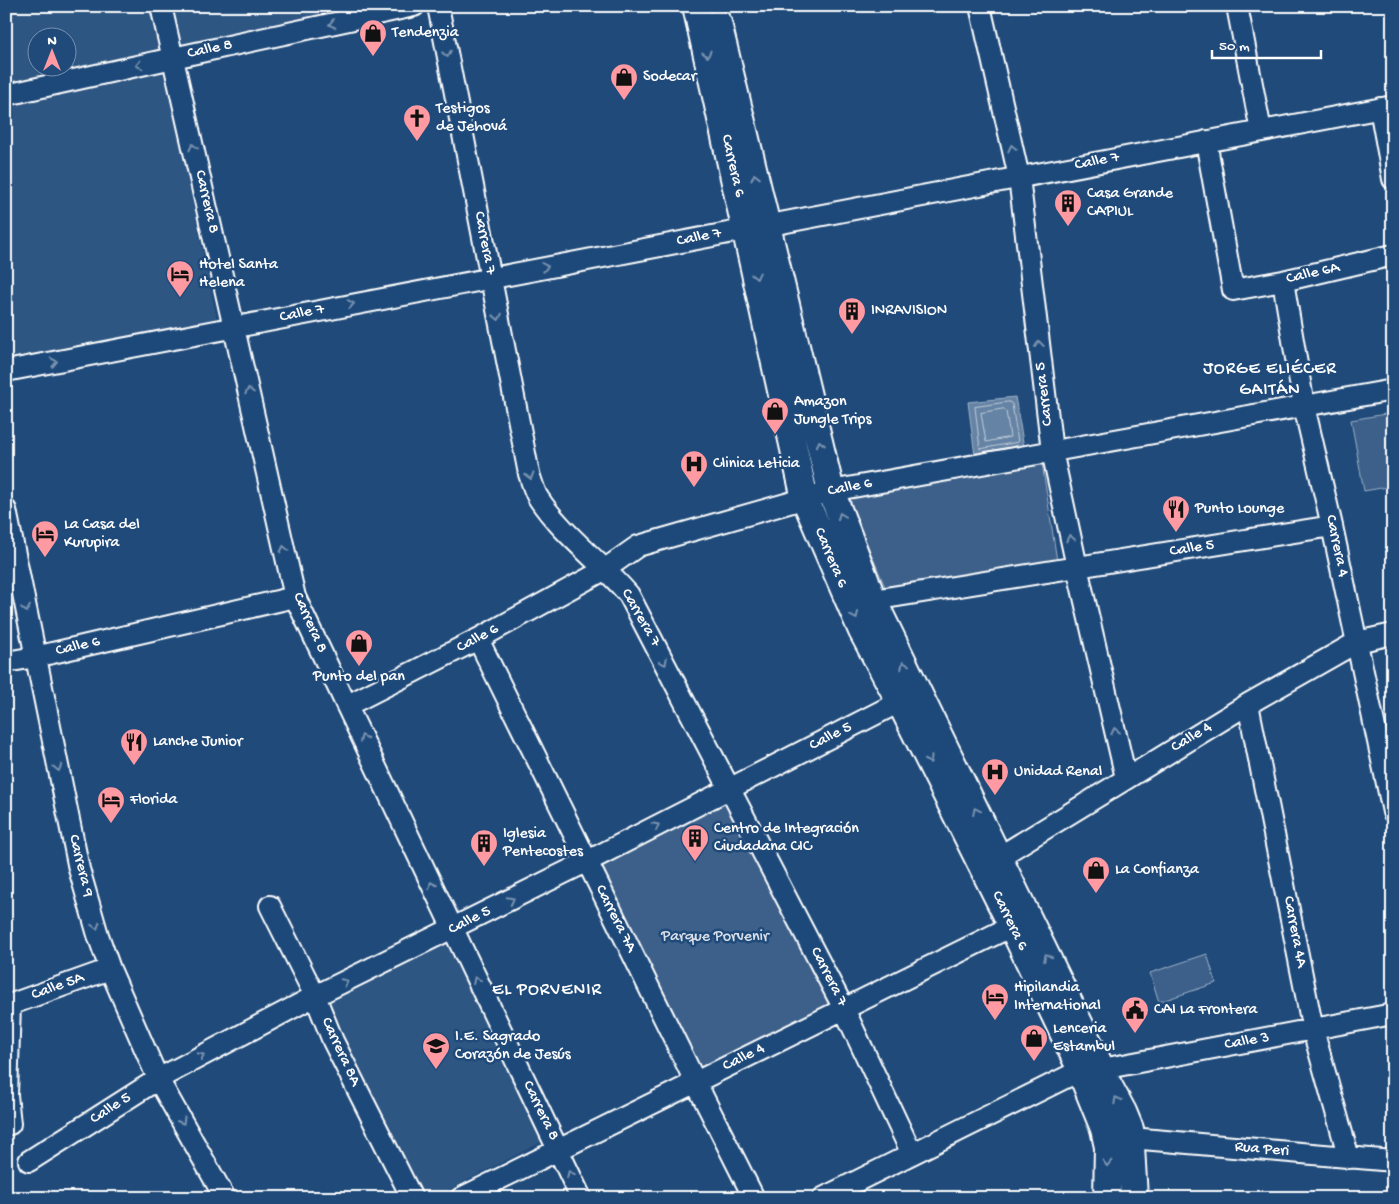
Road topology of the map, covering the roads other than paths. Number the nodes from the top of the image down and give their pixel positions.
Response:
1 (161, 6) edge
2 (414, 6) edge
3 (438, 6) edge
4 (696, 6) edge
5 (714, 6) edge
6 (980, 6) edge
7 (1237, 6) edge
8 (173, 58) junction
9 (6, 96) edge
10 (1386, 107) edge
11 (1261, 131) junction
12 (1206, 141) junction
13 (1019, 177) junction
14 (1393, 179) edge
15 (756, 227) junction
16 (1393, 255) edge
17 (491, 278) junction
18 (1283, 281) junction
19 (234, 327) junction
20 (6, 371) edge
21 (1393, 390) edge
22 (1304, 406) junction
23 (1052, 452) junction
24 (831, 491) junction
25 (805, 499) junction
26 (6, 510) edge
27 (1332, 526) junction
28 (1077, 568) junction
29 (604, 570) junction
30 (295, 597) junction
31 (873, 600) junction
32 (1393, 634) edge
33 (478, 639) junction
34 (1357, 642) junction
35 (36, 657) junction
36 (6, 662) edge
37 (909, 697) junction
38 (1248, 704) junction
39 (348, 705) junction
40 (1126, 778) junction
41 (730, 788) junction
42 (1393, 812) edge
43 (999, 857) junction
44 (586, 862) junction
45 (270, 906) dead end
46 (1020, 922) junction
47 (452, 930) junction
48 (110, 969) junction
49 (315, 996) junction
50 (8, 1005) edge
51 (844, 1009) junction
52 (1393, 1014) edge
53 (1313, 1030) junction
54 (1090, 1072) junction
55 (158, 1079) junction
56 (695, 1082) junction
57 (8, 1125) edge
58 (1122, 1132) junction
59 (559, 1150) junction
60 (912, 1154) junction
61 (1349, 1158) junction
62 (29, 1161) dead end
63 (1393, 1161) edge
64 (225, 1198) edge
65 (412, 1198) edge
66 (461, 1198) edge
67 (580, 1198) edge
68 (754, 1198) edge
69 (823, 1198) edge
70 (852, 1198) edge
71 (1106, 1198) edge
72 (1134, 1198) edge

1 - 8 street, Carrera 8
2 -> 8 street, Calle 8
3 -> 17 street, Carrera 7
4 -> 15 main road, Carrera 6
15 -> 5 main road, Carrera 6
13 -> 6 street, Carrera 5
7 - 11 street
8 -> 9 street, Calle 8
19 -> 8 street, Carrera 8
10 - 11 street, Calle 7
10 - 14 street
11 - 12 street, Calle 7
12 - 13 street, Calle 7
12 - 18 street, Calle 6A
13 - 15 street, Calle 7
23 -> 13 street, Carrera 5
17 -> 15 street, Calle 7
24 -> 15 main road, Carrera 6
15 -> 25 main road, Carrera 6
16 - 18 street, Calle 6A
19 -> 17 street, Calle 7
17 -> 29 street, Carrera 7
18 - 22 street, Carrera 4
20 -> 19 street, Calle 7
30 -> 19 street, Carrera 8
21 - 22 street, Calle 6
22 - 23 street, Calle 6
22 - 27 street, Carrera 4
23 - 24 street, Calle 6
28 -> 23 street, Carrera 5
24 - 25 street, Calle 6
31 -> 24 main road, Carrera 6
25 - 29 street, Calle 6
25 -> 37 main road, Carrera 6
26 -> 35 street, Carrera 9
27 - 28 street, Calle 5
27 - 34 street, Carrera 4
28 - 31 street, Calle 5
40 -> 28 street, Carrera 5
29 - 33 street, Calle 6
29 -> 41 street, Carrera 7
30 - 35 street, Calle 6
30 - 39 street, Carrera 8
37 -> 31 main road, Carrera 6
32 - 34 street, Calle 4
33 - 39 street, Calle 6
33 - 44 street, Carrera 7A
34 - 38 street, Calle 4
34 - 42 street, Carrera 4
35 - 36 street, Calle 6
35 -> 48 street, Carrera 9
37 - 41 street, Calle 5
43 -> 37 main road, Carrera 6
37 -> 46 main road, Carrera 6
38 - 40 street, Calle 4
38 - 53 street, Carrera 4A
47 -> 39 street, Carrera 8
40 - 43 street, Calle 4
44 -> 41 street, Calle 5
41 - 51 street, Carrera 7
43 - 46 main road, Carrera 6
47 -> 44 street, Calle 5
44 - 56 street, Carrera 7A
45 - 49 street, Carrera 8A
46 - 51 street, Calle 4
46 - 54 main road, Carrera 6
49 -> 47 street, Calle 5
59 -> 47 street, Carrera 8
48 - 50 street, Calle 5A
48 - 55 street, Carrera 9
55 -> 49 street, Calle 5
49 - 65 street, Carrera 8A
50 - 57 street
51 - 56 street, Calle 4
51 - 60 street, Carrera 7
52 - 53 street, Calle 3
53 - 54 street, Calle 3
53 - 61 street, Carrera 4A
54 - 58 main road, Carrera 6
54 - 60 street, Calle 3
54 - 70 street, Calle 3
55 - 62 street, Calle 5
55 -> 64 street, Carrera 9
56 - 59 street, Calle 4
56 - 68 street, Carrera 7A
58 - 61 street, Rua Peri
58 -> 71 main road
58 - 72 main road
59 - 66 street, Calle 4
67 -> 59 street, Carrera 8
60 - 69 street, Calle 3
61 - 63 street, Rua Peri

